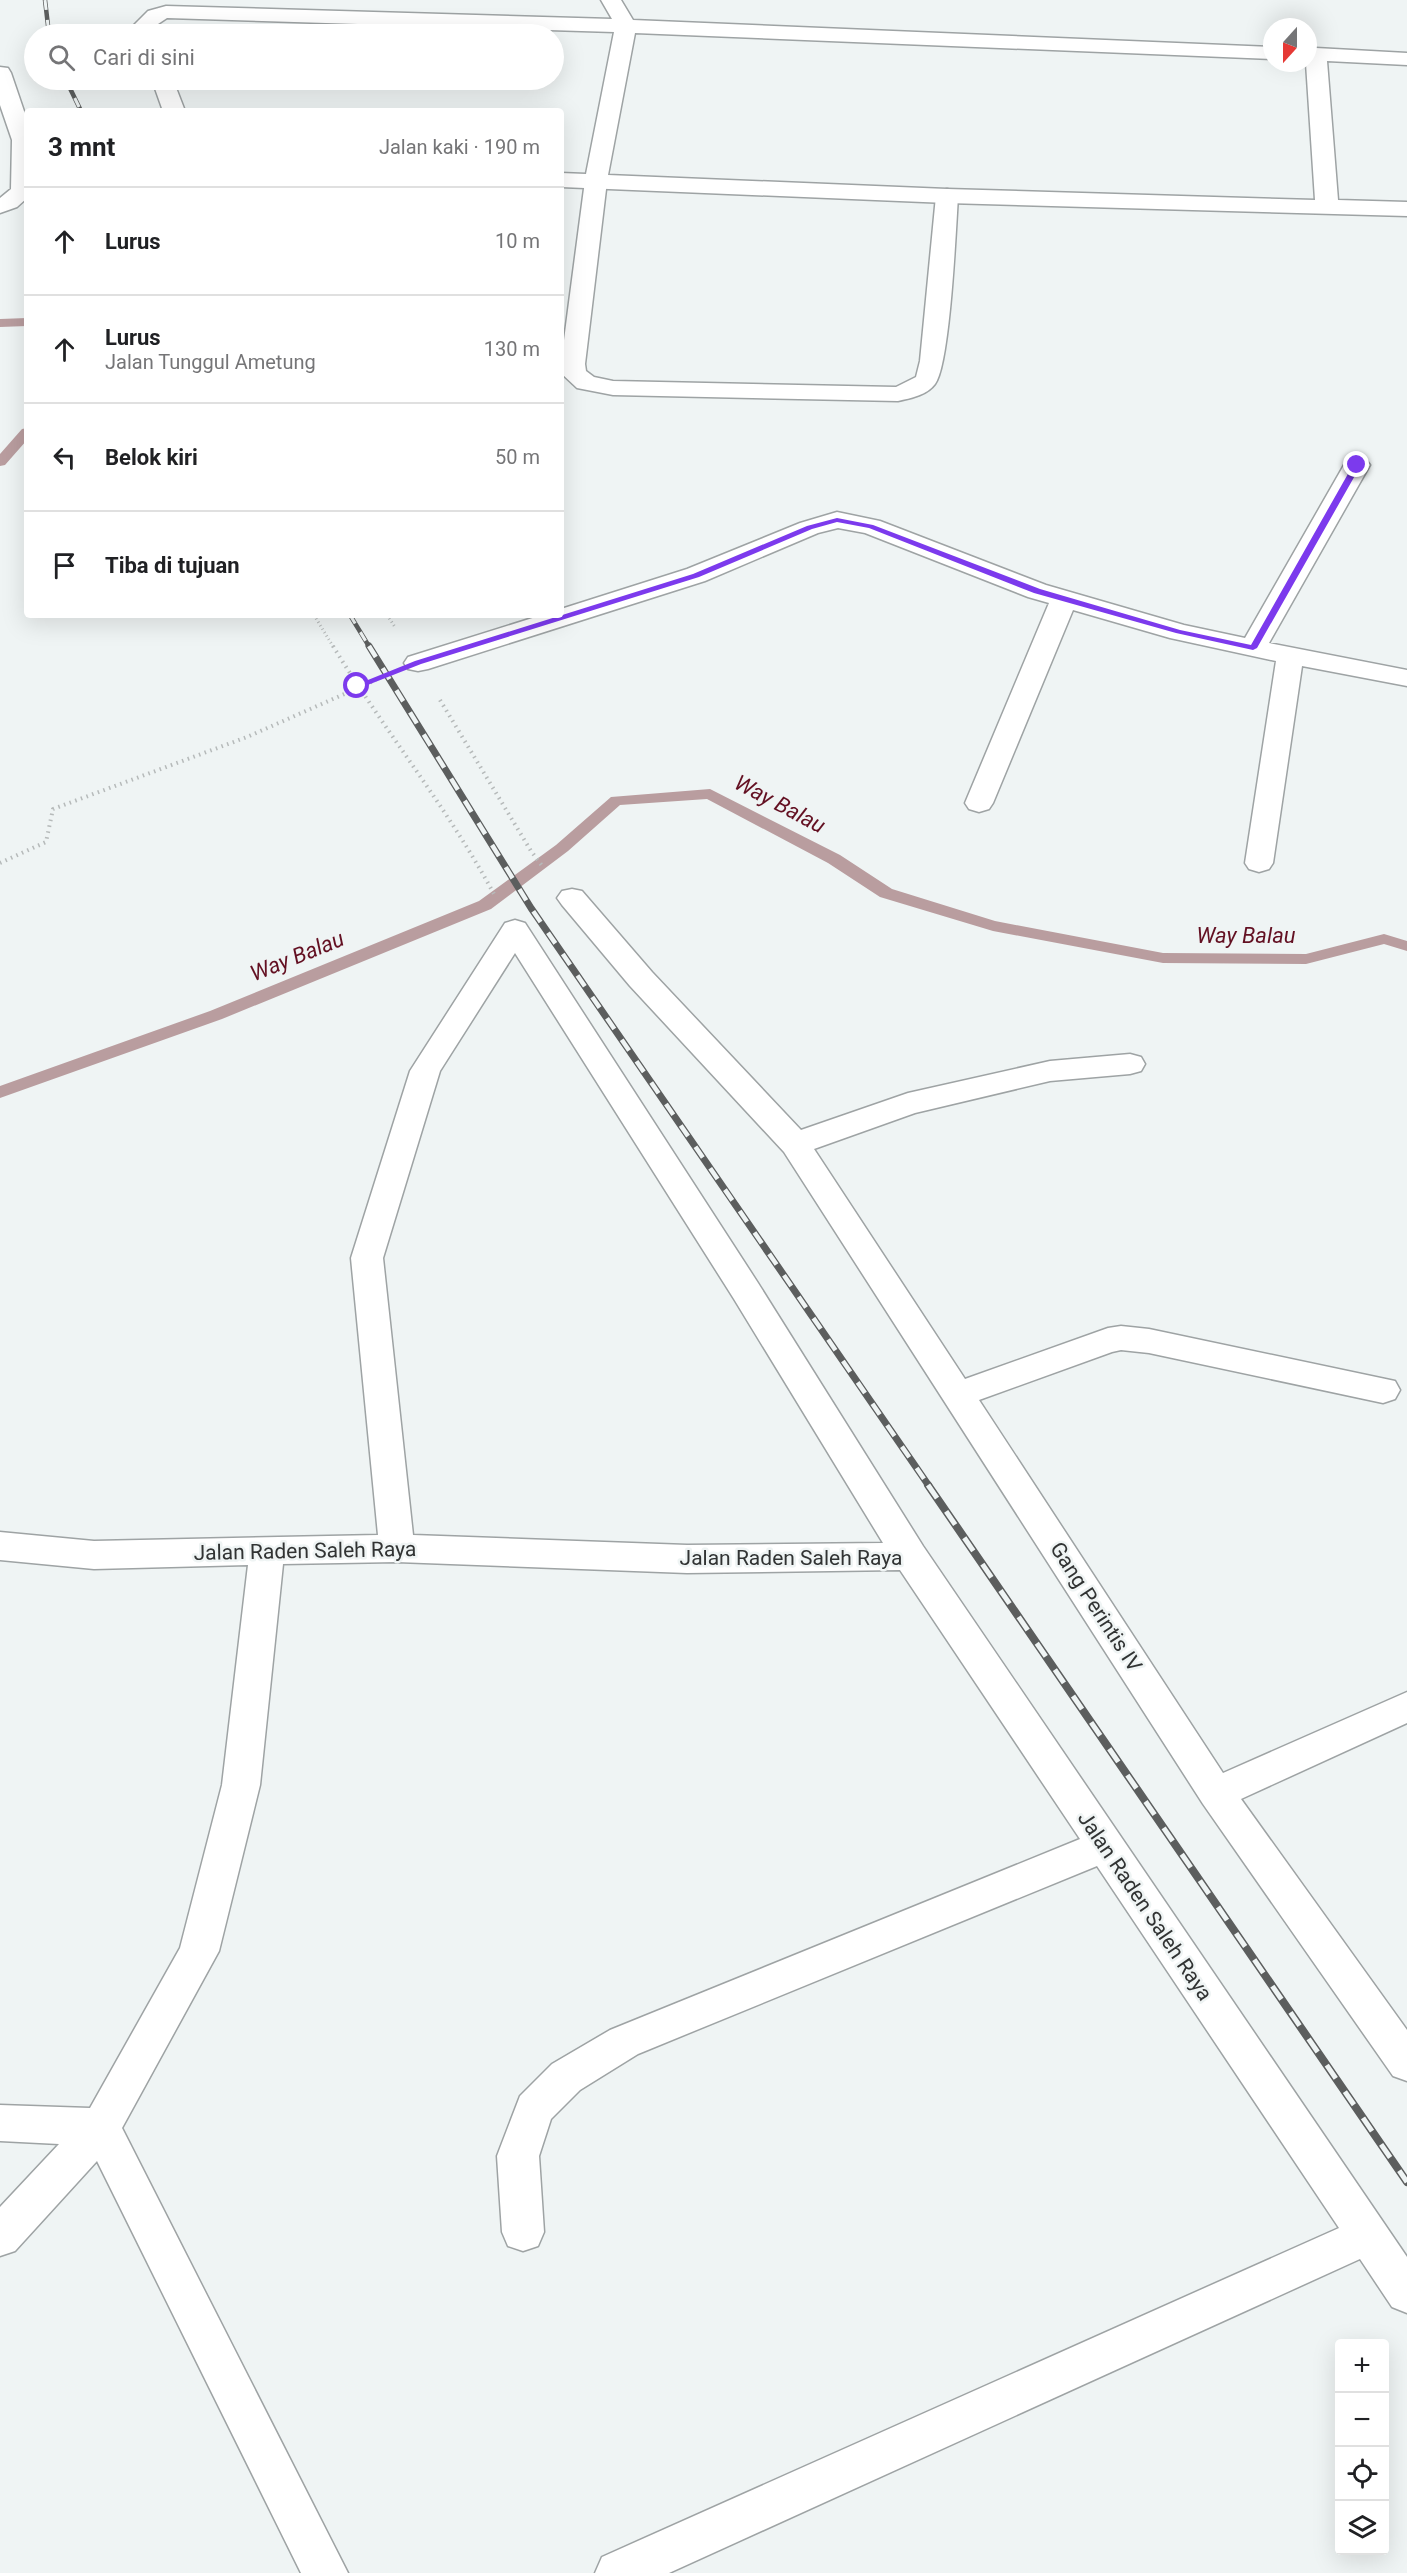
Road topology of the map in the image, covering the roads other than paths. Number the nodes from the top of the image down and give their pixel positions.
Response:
1 (611, 0) edge
2 (145, 24) edge
3 (560, 24) edge
4 (564, 24) edge
5 (626, 26) junction
6 (1263, 52) edge
7 (1317, 54) edge
8 (1407, 59) edge
9 (1314, 72) edge
10 (0, 73) edge
11 (167, 90) edge
12 (173, 108) edge
13 (564, 180) edge
14 (596, 181) junction
15 (947, 196) junction
16 (0, 206) edge
17 (1327, 207) junction
18 (1407, 209) edge
19 (1357, 465) dead end
20 (1064, 599) junction
21 (564, 617) edge
22 (560, 618) edge
23 (1253, 648) junction
24 (1290, 656) junction
25 (418, 663) road end
26 (1407, 678) edge
27 (979, 803) dead end
28 (1259, 863) dead end
29 (572, 898) dead end
30 (1130, 1064) dead end
31 (795, 1143) junction
32 (1383, 1390) dead end
33 (959, 1394) junction
34 (0, 1546) edge
35 (397, 1548) junction
36 (267, 1551) junction
37 (910, 1556) junction
38 (1407, 1707) edge
39 (1216, 1792) junction
40 (1104, 1846) junction
41 (1407, 2063) edge
42 (0, 2123) edge
43 (101, 2127) junction
44 (523, 2232) dead end
45 (1366, 2235) junction
46 (0, 2237) edge
47 (1407, 2293) edge
48 (326, 2573) edge
49 (618, 2573) edge

1 - 5 street
2 - 3 street
4 - 5 street
5 - 6 street
5 - 14 street
7 - 8 street
9 - 17 street
10 - 16 street
11 - 12 street
13 - 14 street
14 - 15 street
14 - 15 street
15 - 17 street
17 - 18 street
19 - 23 street
20 - 21 street
20 - 23 street
20 - 27 street
22 - 25 street
23 - 24 street
24 - 26 street
24 - 28 street
29 - 31 street, Gang Perintis IV
30 - 31 street
31 - 33 street, Gang Perintis IV
32 - 33 street
33 - 39 street, Gang Perintis IV
34 - 36 street, Jalan Raden Saleh Raya
35 - 36 street, Jalan Raden Saleh Raya
35 - 37 street, Jalan Raden Saleh Raya
35 - 37 street
36 - 43 street
37 - 40 street, Jalan Raden Saleh Raya
38 - 39 street
39 - 41 street, Gang Perintis IV
40 - 44 street
40 - 45 street, Jalan Raden Saleh Raya
42 - 43 street
43 - 46 street
43 - 48 street
45 - 47 street, Jalan Raden Saleh Raya
45 - 49 street

